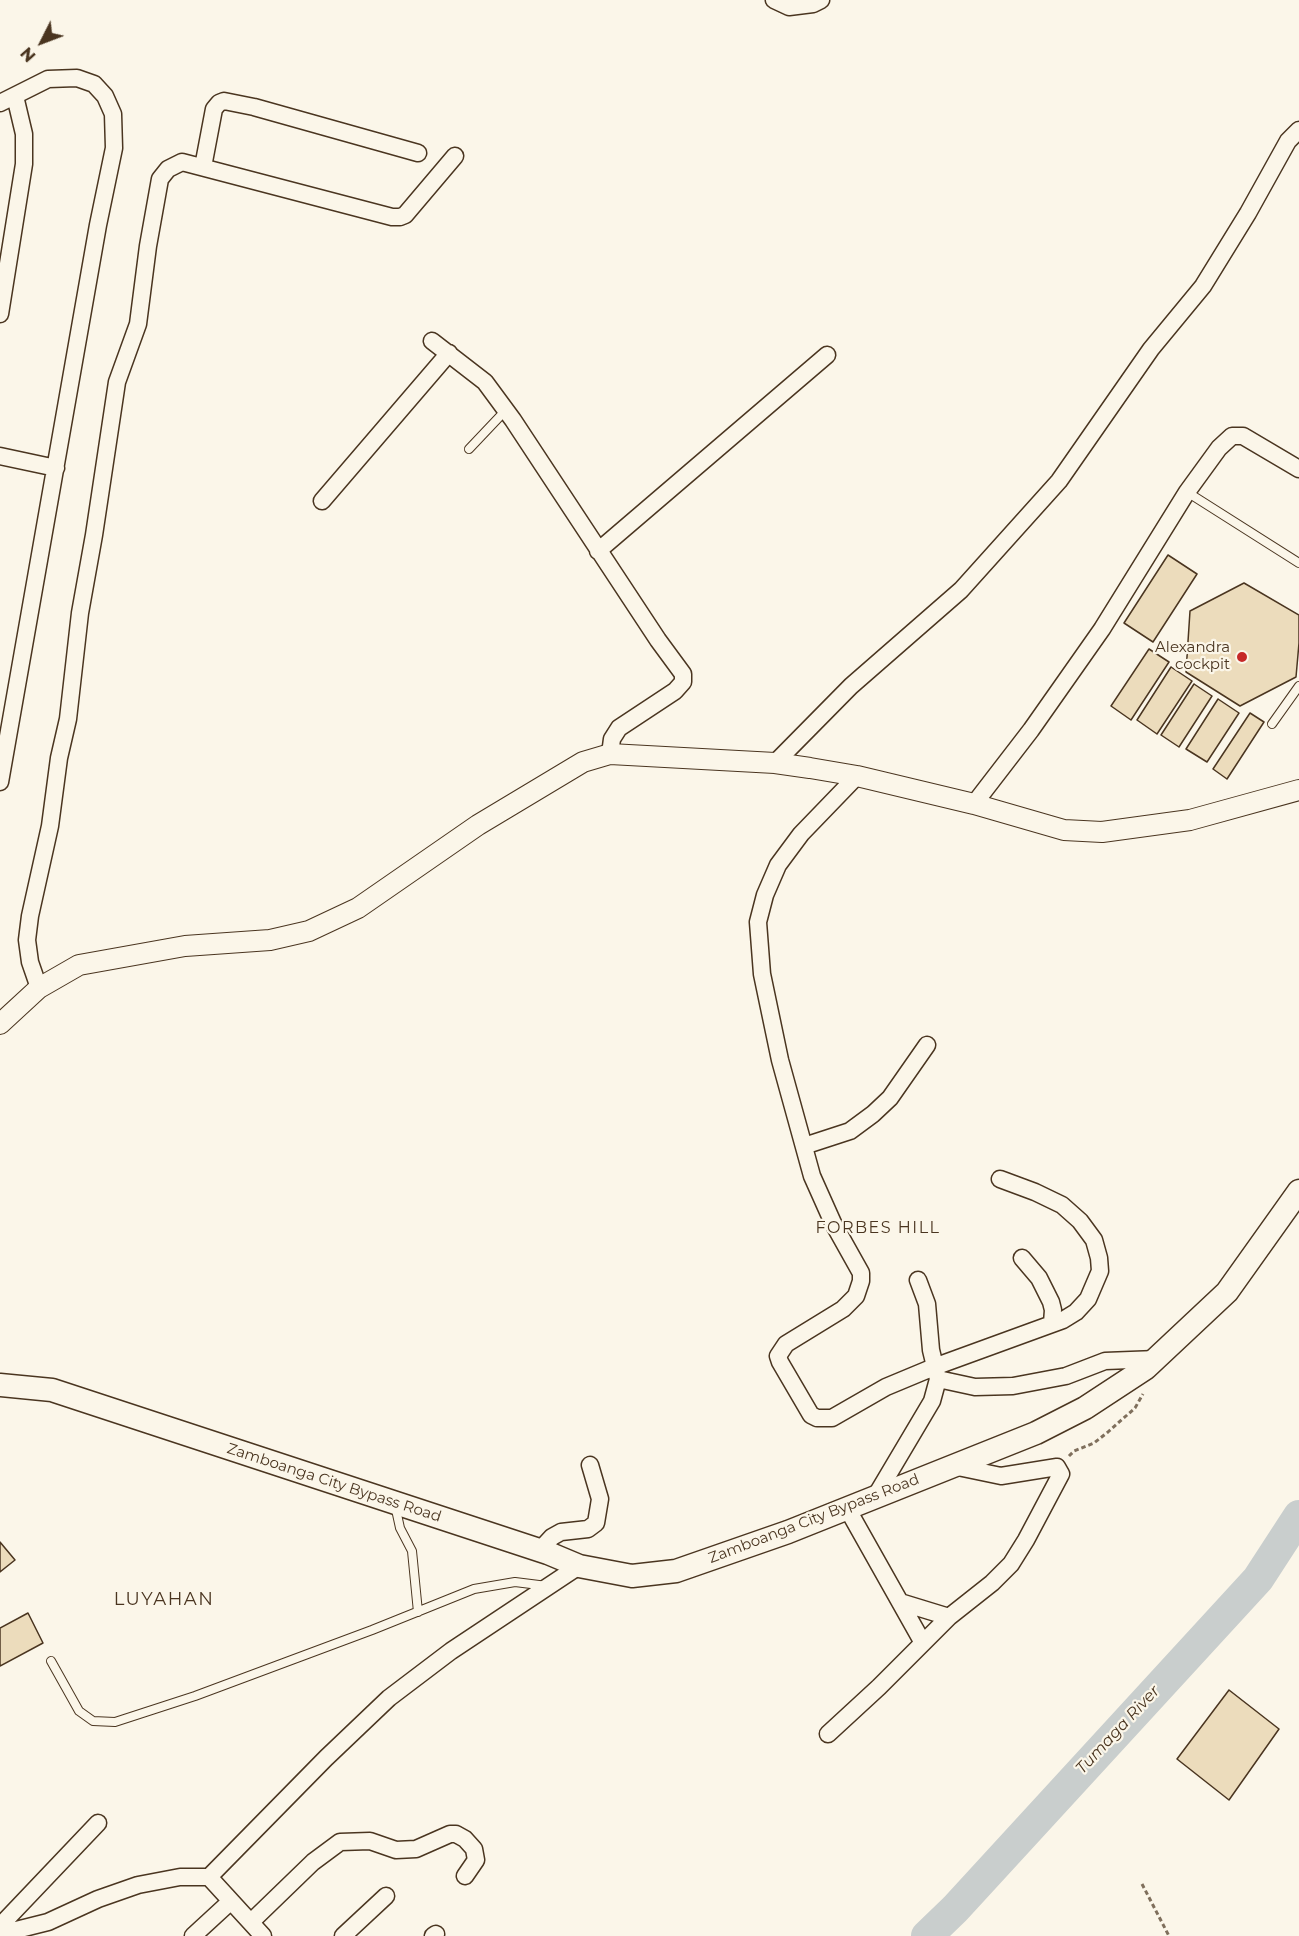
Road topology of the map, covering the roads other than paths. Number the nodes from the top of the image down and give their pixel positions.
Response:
1 (774, 0) edge
2 (821, 0) edge
3 (8, 99) edge
4 (1299, 130) edge
5 (418, 153) dead end
6 (455, 156) dead end
7 (202, 167) junction
8 (0, 314) edge
9 (432, 341) dead end
10 (449, 353) junction
11 (827, 355) dead end
12 (505, 411) junction
13 (469, 449) dead end
14 (0, 456) edge
15 (56, 468) junction
16 (1299, 469) edge
17 (1187, 492) junction
18 (322, 501) dead end
19 (598, 551) junction
20 (1299, 563) edge
21 (1299, 686) edge
22 (1272, 724) dead end
23 (610, 754) junction
24 (775, 763) junction
25 (857, 776) junction
26 (0, 778) edge
27 (1299, 790) edge
28 (974, 804) junction
29 (39, 988) junction
30 (0, 1024) edge
31 (927, 1045) dead end
32 (804, 1146) junction
33 (1000, 1179) dead end
34 (1299, 1191) edge
35 (1022, 1258) dead end
36 (918, 1280) dead end
37 (1052, 1323) junction
38 (1152, 1364) junction
39 (936, 1373) junction
40 (0, 1384) edge
41 (590, 1465) dead end
42 (953, 1466) junction
43 (875, 1497) junction
44 (394, 1503) junction
45 (848, 1508) junction
46 (540, 1550) junction
47 (579, 1566) junction
48 (548, 1586) junction
49 (900, 1602) junction
50 (418, 1612) junction
51 (949, 1617) junction
52 (923, 1643) junction
53 (51, 1661) dead end
54 (828, 1734) dead end
55 (98, 1823) dead end
56 (465, 1876) dead end
57 (209, 1877) junction
58 (386, 1896) dead end
59 (231, 1901) junction
60 (250, 1922) junction
61 (0, 1926) edge
62 (0, 1934) edge
63 (193, 1936) edge
64 (263, 1936) edge
65 (343, 1936) edge

1 - 2 street
3 - 8 street
3 - 15 street
4 - 24 street
5 - 7 street
6 - 7 street
7 - 29 street
9 - 10 street
10 - 12 street
10 - 18 street
11 - 19 street
12 - 13 lane
12 - 19 street
14 - 15 street
15 - 26 street
16 - 17 street
17 - 20 lane
17 - 28 street
19 - 23 street
21 - 22 lane
23 - 24 street
23 - 29 street
24 - 25 street
25 - 28 street
25 - 32 street
27 - 28 street
29 - 30 street
31 - 32 street
32 - 39 street
33 - 37 street
34 - 38 main road, Zamboanga City Bypass Road
35 - 37 street
36 - 39 street
37 - 39 street
38 - 39 street
38 - 42 main road, Zamboanga City Bypass Road
39 - 43 street
40 - 44 main road, Zamboanga City Bypass Road
41 - 46 street
42 - 43 main road, Zamboanga City Bypass Road
42 - 51 street
43 - 45 main road, Zamboanga City Bypass Road
44 - 46 main road, Zamboanga City Bypass Road
44 - 50 lane
45 - 47 main road, Zamboanga City Bypass Road
45 - 49 street
46 - 47 main road, Zamboanga City Bypass Road
47 - 48 street
48 - 50 lane
48 - 57 street
49 - 51 street
49 - 52 street
50 - 53 lane
51 - 52 street
52 - 54 street
55 - 61 street
56 - 60 street
57 - 59 street
57 - 62 street
58 - 65 street
59 - 60 street
59 - 63 street
60 - 64 street

